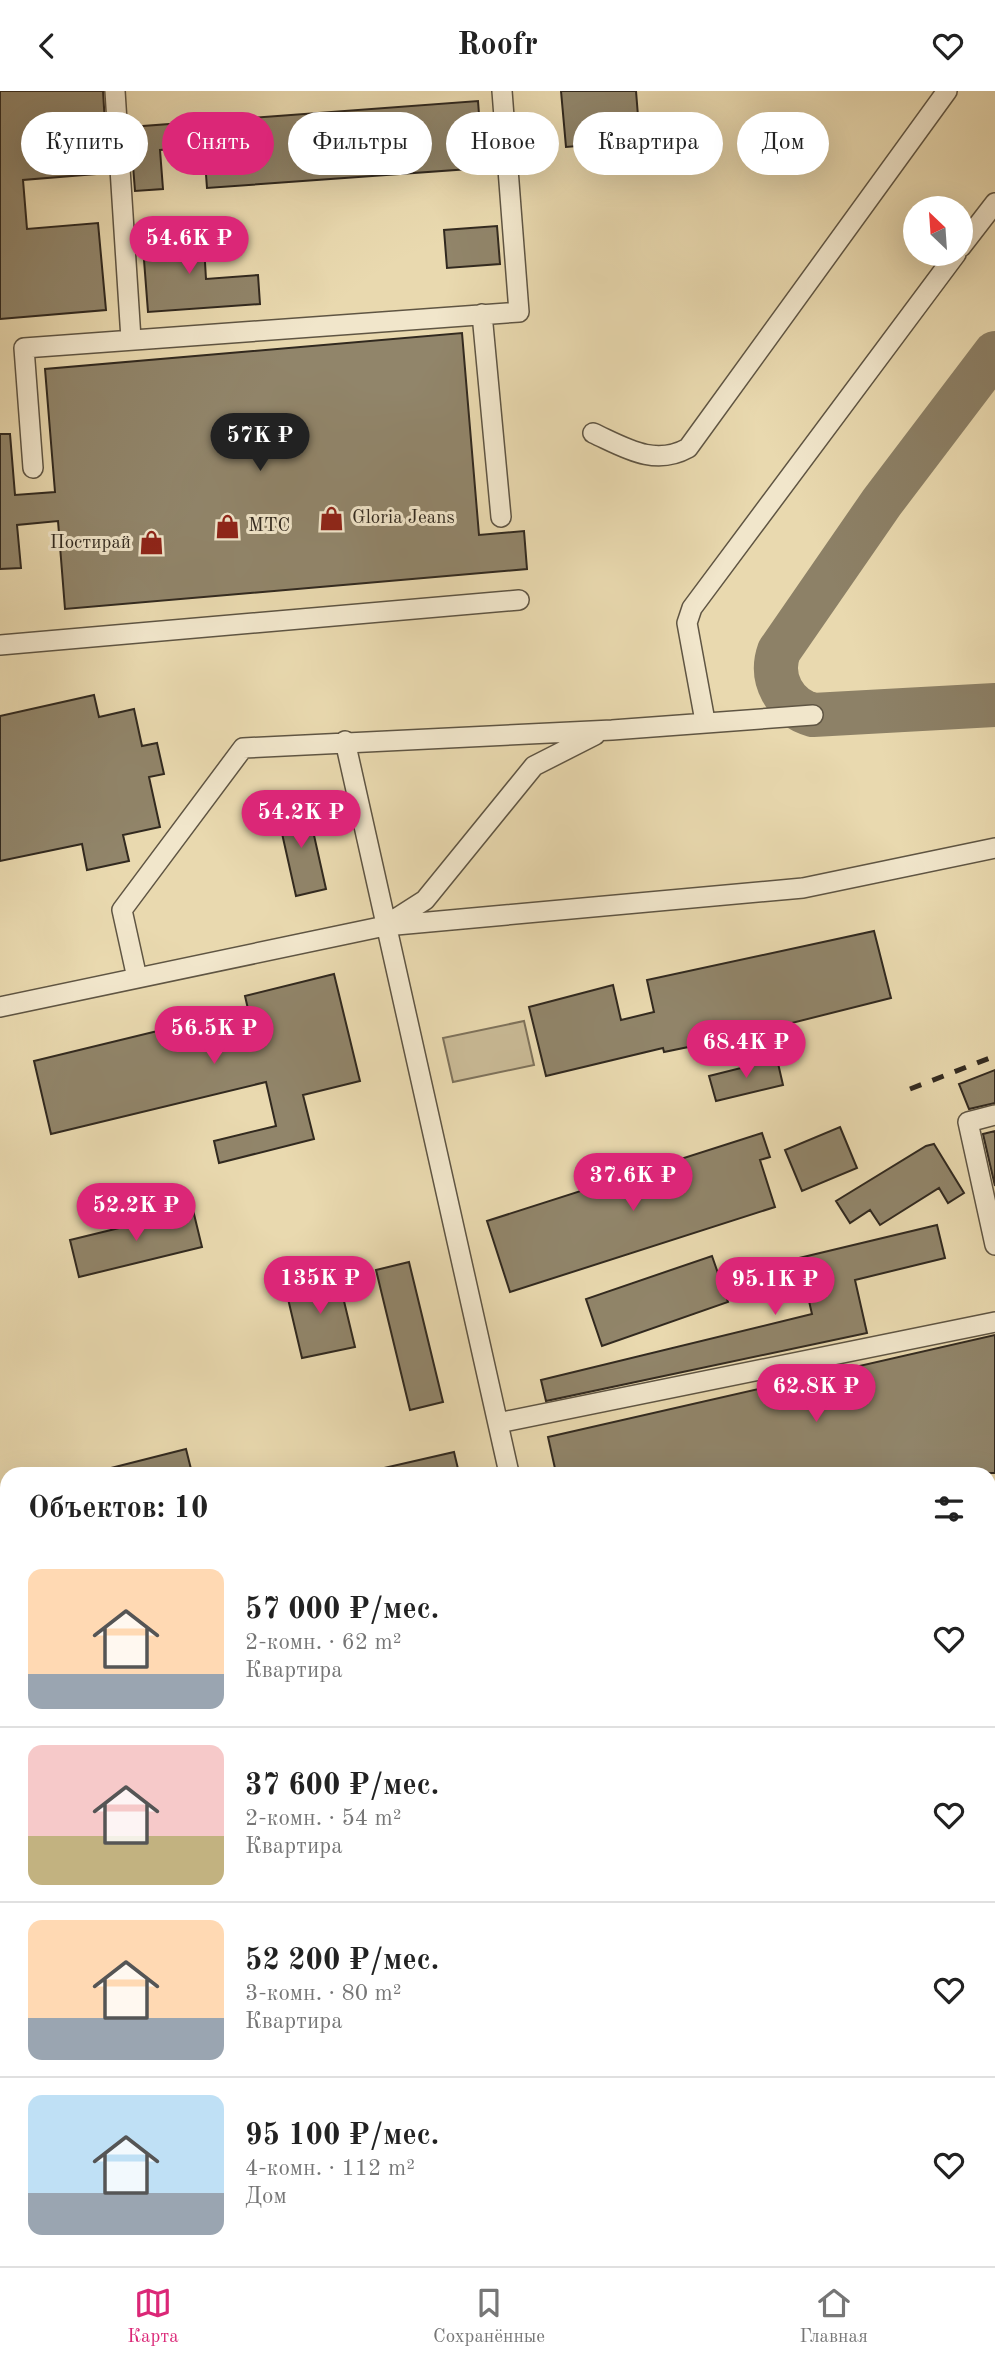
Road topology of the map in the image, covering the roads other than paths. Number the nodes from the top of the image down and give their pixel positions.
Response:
1 (115, 91) edge
2 (502, 91) edge
3 (947, 91) edge
4 (995, 203) edge
5 (973, 231) edge
6 (947, 266) edge
7 (482, 314) junction
8 (131, 339) junction
9 (593, 433) dead end
10 (33, 468) dead end
11 (501, 517) dead end
12 (519, 600) dead end
13 (0, 645) edge
14 (813, 715) dead end
15 (705, 722) junction
16 (612, 730) junction
17 (345, 741) junction
18 (995, 848) edge
19 (385, 926) junction
20 (137, 978) junction
21 (0, 1007) edge
22 (995, 1115) edge
23 (995, 1245) edge
24 (995, 1322) edge
25 (498, 1423) junction
26 (508, 1467) edge

1 - 8 street
2 - 7 street
3 - 9 street
4 - 5 street
6 - 15 street
7 - 8 street
7 - 11 street
8 - 10 street
12 - 13 street
14 - 15 street
15 - 16 street
16 - 17 street
16 - 19 street
17 - 19 street
17 - 20 street
18 - 19 street
19 - 20 street
19 - 25 street
20 - 21 street
22 - 23 street
24 - 25 street
25 - 26 street

